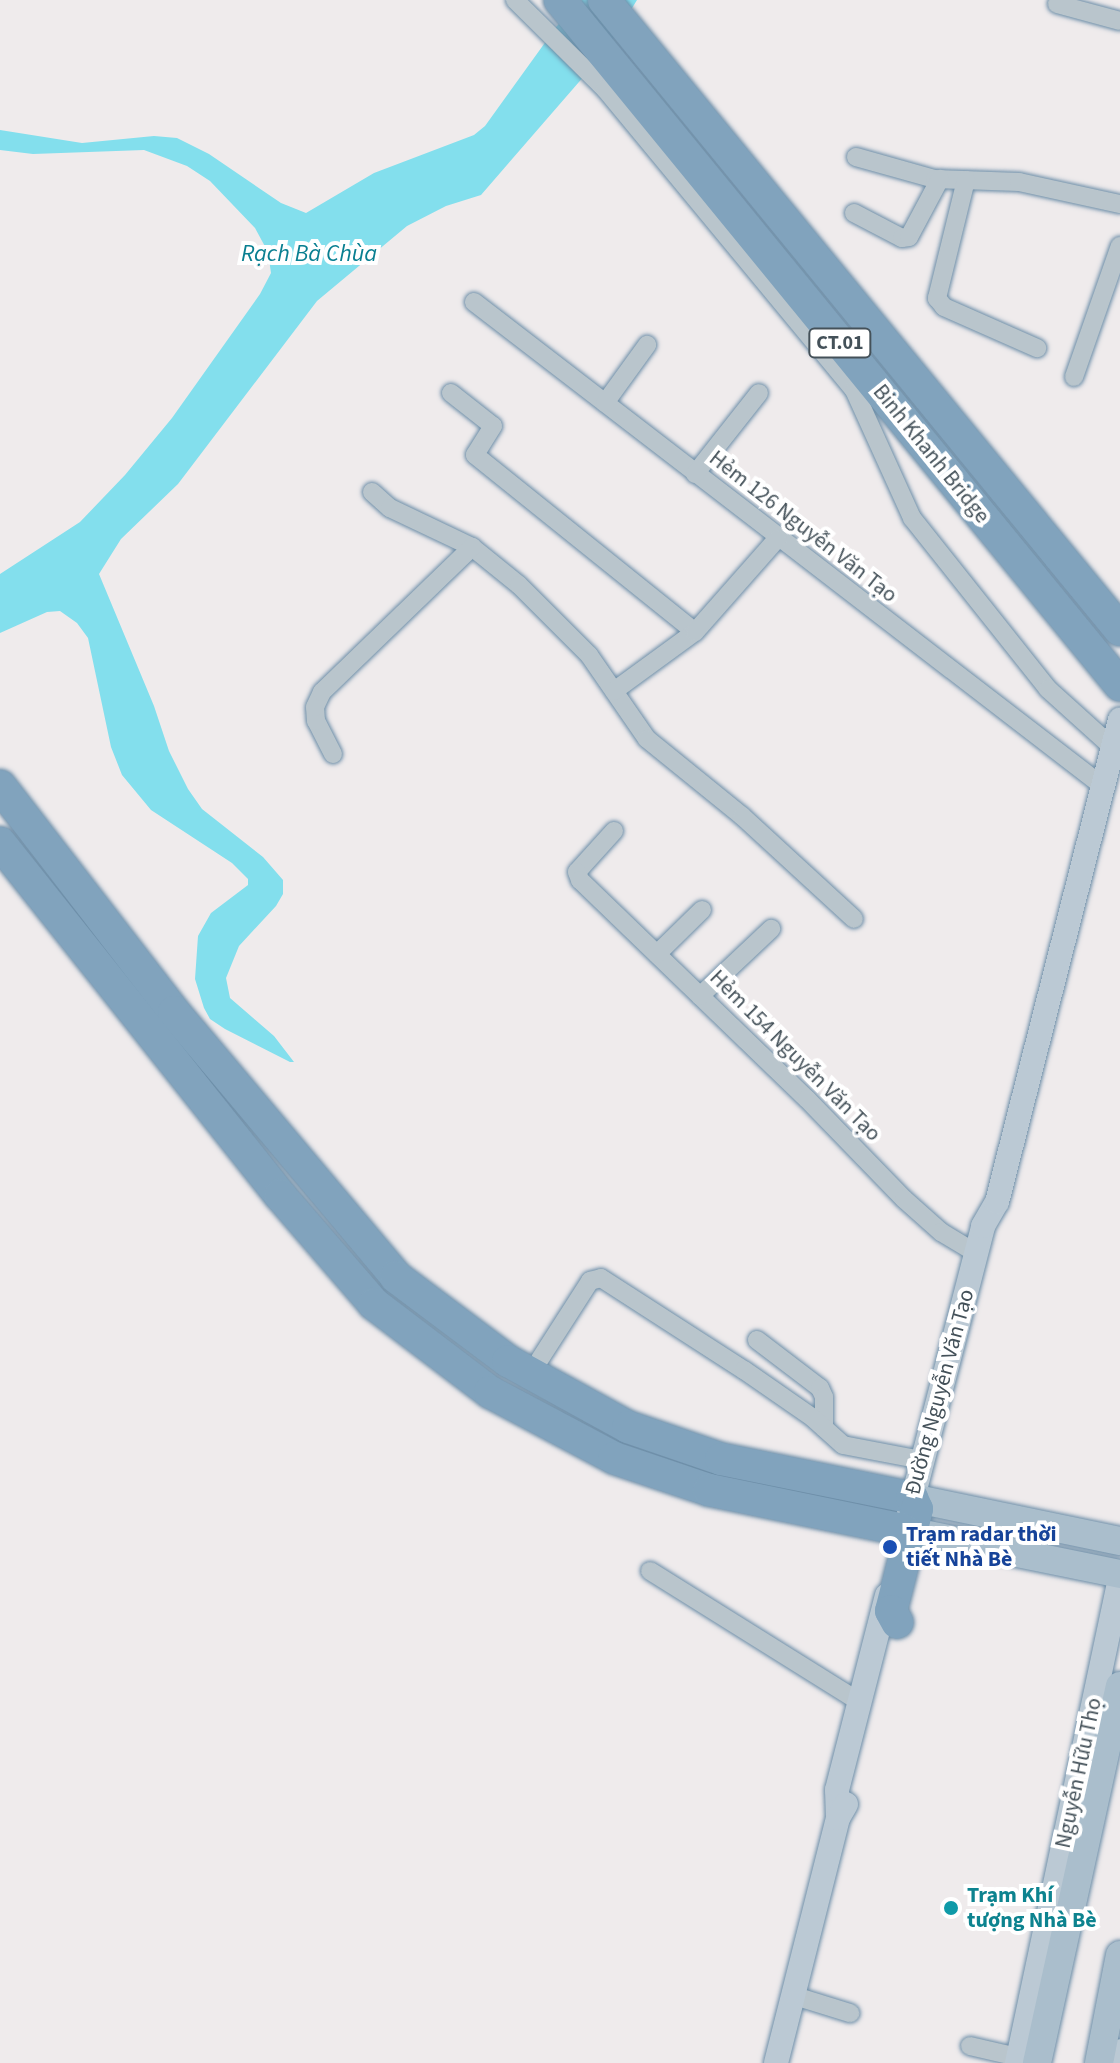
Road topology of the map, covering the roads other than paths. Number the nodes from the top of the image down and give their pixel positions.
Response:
1 (560, 0) edge
2 (604, 0) edge
3 (519, 2) edge
4 (1057, 4) dead end
5 (1120, 21) edge
6 (856, 157) dead end
7 (940, 179) junction
8 (966, 180) junction
9 (1120, 204) edge
10 (854, 213) dead end
11 (1120, 246) edge
12 (474, 302) dead end
13 (647, 345) dead end
14 (1037, 348) dead end
15 (1074, 377) dead end
16 (451, 393) dead end
17 (759, 393) dead end
18 (605, 403) junction
19 (695, 474) junction
20 (372, 492) dead end
21 (777, 539) junction
22 (472, 547) junction
23 (1120, 630) edge
24 (695, 632) junction
25 (1120, 685) edge
26 (614, 691) junction
27 (1120, 719) edge
28 (1111, 746) junction
29 (333, 754) dead end
30 (0, 786) edge
31 (1105, 788) junction
32 (614, 831) dead end
33 (0, 843) edge
34 (702, 910) dead end
35 (854, 919) dead end
36 (771, 929) dead end
37 (657, 954) junction
38 (700, 996) junction
39 (997, 1202) junction
40 (976, 1253) junction
41 (757, 1340) dead end
42 (540, 1359) dead end
43 (824, 1428) junction
44 (922, 1460) junction
45 (920, 1500) junction
46 (912, 1532) junction
47 (1120, 1541) edge
48 (650, 1571) dead end
49 (1120, 1576) edge
50 (897, 1622) joint
51 (1120, 1686) edge
52 (860, 1702) junction
53 (838, 1818) junction
54 (1120, 1955) edge
55 (795, 1996) junction
56 (850, 2013) dead end
57 (970, 2046) dead end
58 (1120, 2051) edge
59 (1030, 2062) edge
60 (776, 2063) edge
61 (1099, 2063) edge
62 (1117, 2063) edge

1 - 25 highway, Binh Khanh Bridge / CT.01
2 - 23 highway, Binh Khanh Bridge / CT.01
3 - 28 street
4 - 5 street
6 - 7 street
7 - 8 street
7 - 10 street
8 - 9 street
8 - 14 street
11 - 15 street
12 - 18 street, Hẻm 126 Nguyễn Văn Tạo
13 - 18 street
16 - 24 street
17 - 19 street
18 - 19 street, Hẻm 126 Nguyễn Văn Tạo
19 - 21 street, Hẻm 126 Nguyễn Văn Tạo
20 - 22 street
21 - 24 street
21 - 31 street, Hẻm 126 Nguyễn Văn Tạo
22 - 26 street
22 - 29 street
24 - 26 street
26 - 35 street
27 - 28 main road, Đường Nguyễn Văn Tạo
28 - 31 main road, Đường Nguyễn Văn Tạo
30 - 45 highway
31 - 39 main road, Đường Nguyễn Văn Tạo
32 - 37 street, Hẻm 154 Nguyễn Văn Tạo
33 - 46 highway
34 - 37 street
36 - 38 street
37 - 38 street, Hẻm 154 Nguyễn Văn Tạo
38 - 40 street, Hẻm 154 Nguyễn Văn Tạo
39 - 40 main road, Đường Nguyễn Văn Tạo
39 - 45 main road, Đường Nguyễn Văn Tạo
40 - 44 main road, Đường Nguyễn Văn Tạo
41 - 43 street
42 - 43 street
43 - 44 street
44 - 45 main road, Đường Nguyễn Văn Tạo
45 - 46 highway
45 - 47 main road
46 - 49 main road
46 - 50 highway
46 - 52 main road
48 - 52 street
49 - 59 main road, Nguyễn Hữu Thọ
50 - 53 main road
51 - 59 main road, Nguyễn Hữu Thọ
52 - 53 main road
53 - 55 main road
54 - 61 main road
55 - 56 street
55 - 60 main road
57 - 59 street
58 - 62 main road

